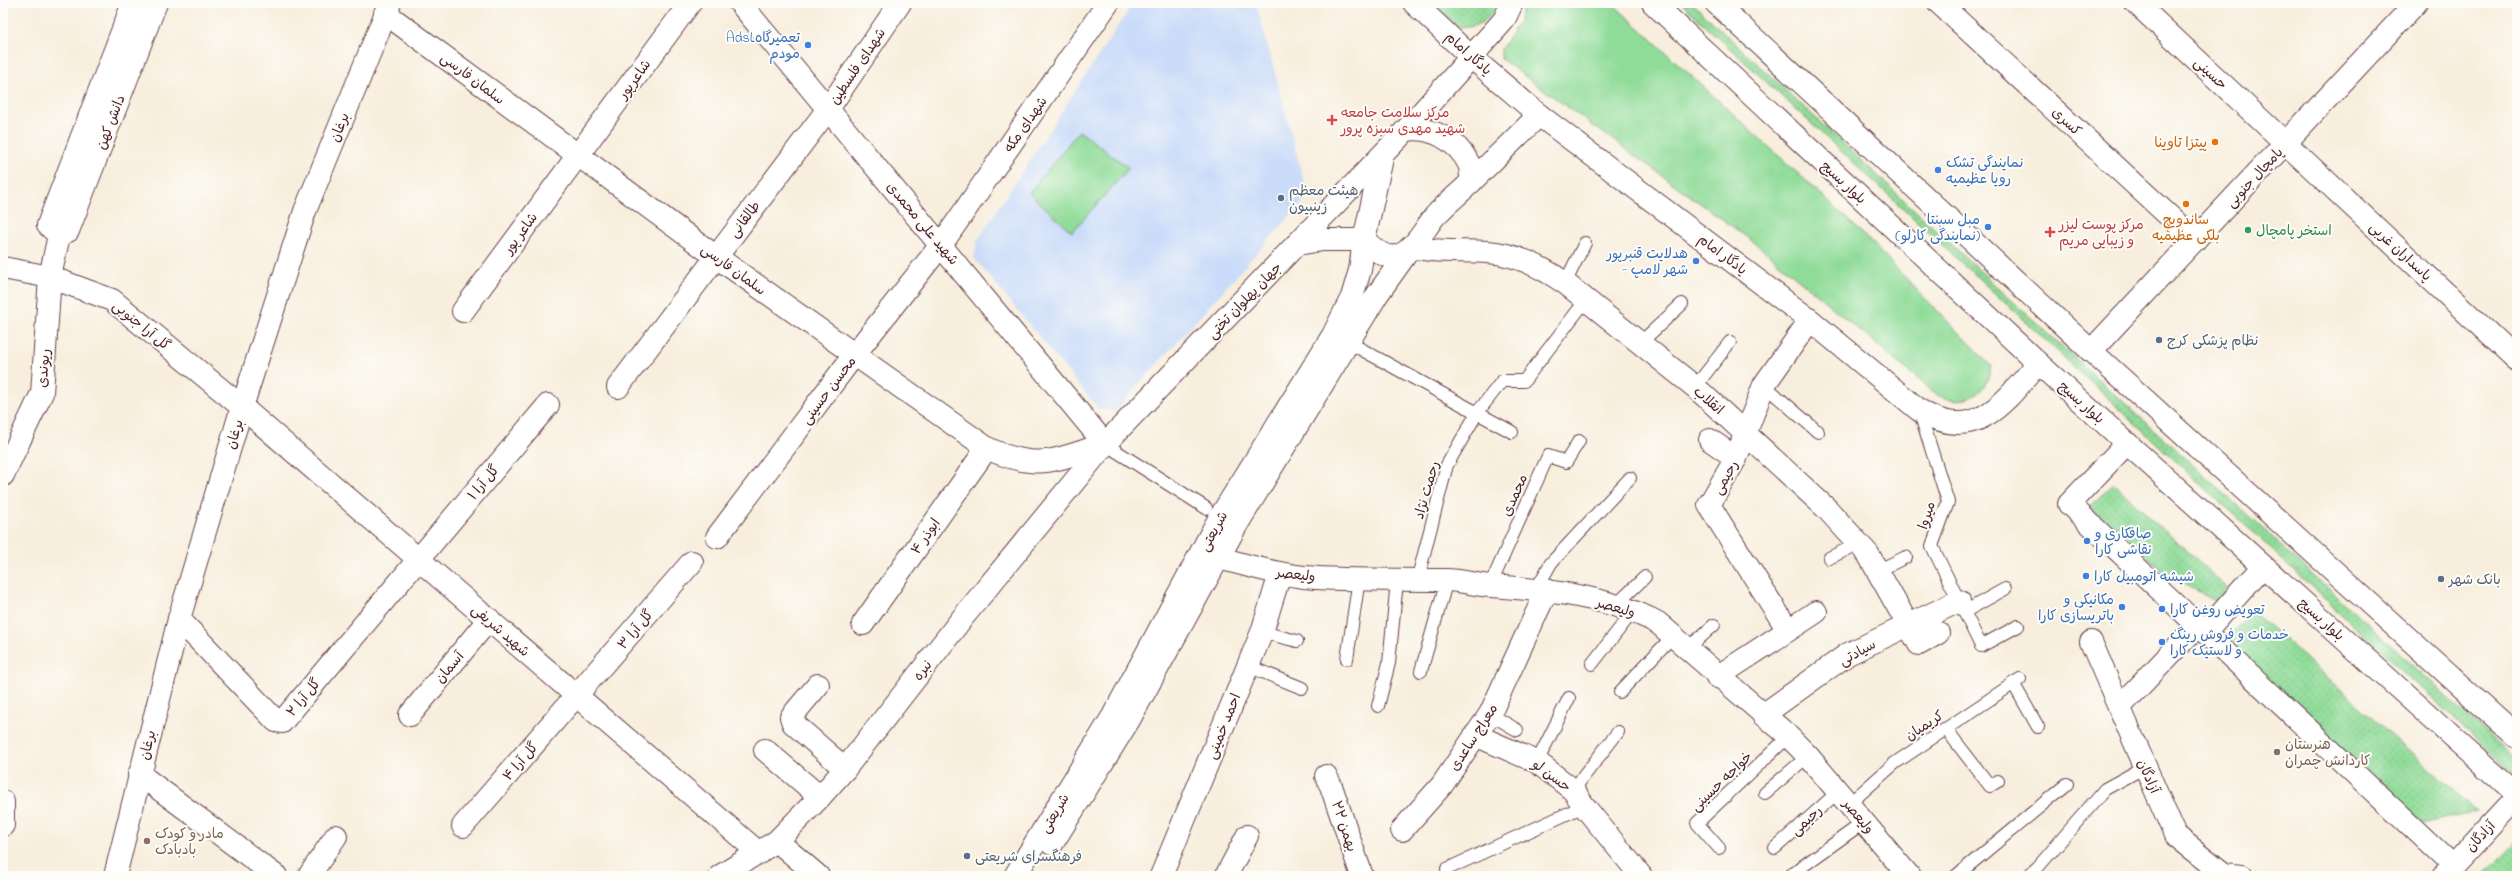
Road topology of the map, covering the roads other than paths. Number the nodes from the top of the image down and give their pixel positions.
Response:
1 (133, 3) edge
2 (156, 3) edge
3 (690, 3) edge
4 (740, 3) edge
5 (900, 3) edge
6 (1108, 3) edge
7 (1414, 3) edge
8 (1512, 3) edge
9 (1653, 3) edge
10 (1716, 3) edge
11 (1939, 3) edge
12 (2136, 3) edge
13 (2416, 3) edge
14 (388, 8) edge
15 (1470, 56) junction
16 (828, 108) junction
17 (1539, 115) junction
18 (1406, 130) junction
19 (2285, 143) junction
20 (1383, 154) junction
21 (577, 156) junction
22 (1471, 182) junction
23 (59, 235) junction
24 (1364, 240) junction
25 (2195, 240) junction
26 (1585, 243) dead end
27 (1297, 244) junction
28 (941, 245) junction
29 (1411, 246) junction
30 (715, 256) junction
31 (3, 268) edge
32 (50, 277) junction
33 (1565, 282) junction
34 (1586, 300) junction
35 (1682, 304) dead end
36 (464, 311) dead end
37 (1810, 320) junction
38 (1348, 342) junction
39 (1730, 342) dead end
40 (1639, 344) junction
41 (2091, 350) junction
42 (854, 355) junction
43 (2517, 360) edge
44 (2038, 362) junction
45 (1764, 385) junction
46 (618, 387) dead end
47 (1695, 387) junction
48 (548, 405) dead end
49 (242, 407) junction
50 (1919, 410) junction
51 (1477, 413) junction
52 (1512, 432) dead end
53 (1746, 432) junction
54 (1818, 432) dead end
55 (1710, 440) dead end
56 (1579, 441) dead end
57 (2127, 443) junction
58 (1105, 444) junction
59 (987, 448) junction
60 (1736, 458) junction
61 (3, 474) edge
62 (1630, 478) dead end
63 (1206, 508) dead end
64 (717, 537) dead end
65 (1858, 544) junction
66 (1906, 556) dead end
67 (1219, 558) junction
68 (1829, 558) dead end
69 (419, 559) junction
70 (692, 562) dead end
71 (2264, 566) junction
72 (1877, 571) junction
73 (1280, 574) junction
74 (1644, 577) dead end
75 (1359, 579) junction
76 (1447, 580) junction
77 (1407, 581) junction
78 (1490, 586) junction
79 (2005, 588) dead end
80 (1542, 589) junction
81 (1962, 607) junction
82 (1625, 608) junction
83 (1816, 612) dead end
84 (179, 619) junction
85 (489, 619) junction
86 (863, 624) dead end
87 (1714, 625) dead end
88 (1910, 625) junction
89 (2018, 626) dead end
90 (2202, 628) junction
91 (1788, 630) junction
92 (1262, 632) junction
93 (1938, 633) dead end
94 (1297, 641) dead end
95 (2091, 642) dead end
96 (1679, 643) junction
97 (1347, 660) dead end
98 (1592, 664) dead end
99 (1248, 666) junction
100 (1421, 672) dead end
101 (1718, 677) junction
102 (818, 685) dead end
103 (1302, 688) dead end
104 (1620, 692) dead end
105 (578, 696) junction
106 (1569, 698) dead end
107 (1378, 706) dead end
108 (2120, 707) junction
109 (1490, 714) junction
110 (410, 715) dead end
111 (1763, 715) junction
112 (2038, 727) dead end
113 (1946, 729) junction
114 (1517, 730) dead end
115 (1618, 732) dead end
116 (1475, 735) junction
117 (1788, 737) junction
118 (2517, 737) edge
119 (765, 750) dead end
120 (1808, 756) junction
121 (1537, 762) junction
122 (2145, 767) junction
123 (845, 769) junction
124 (139, 774) junction
125 (1326, 776) dead end
126 (1998, 781) dead end
127 (2067, 784) dead end
128 (1765, 793) dead end
129 (2517, 796) edge
130 (820, 797) junction
131 (1578, 798) junction
132 (1844, 798) junction
133 (3, 802) edge
134 (1864, 822) junction
135 (3, 825) edge
136 (463, 826) dead end
137 (1402, 830) dead end
138 (336, 836) dead end
139 (1247, 836) dead end
140 (768, 847) junction
141 (1719, 848) dead end
142 (1775, 848) dead end
143 (1447, 869) dead end
144 (2448, 871) edge
145 (1792, 874) dead end
146 (2230, 875) edge
147 (115, 876) edge
148 (276, 876) edge
149 (309, 876) edge
150 (720, 876) edge
151 (818, 876) edge
152 (1015, 876) edge
153 (1033, 876) edge
154 (1161, 876) edge
155 (1226, 876) edge
156 (1362, 876) edge
157 (1641, 876) edge
158 (1909, 876) edge
159 (1956, 876) edge
160 (2028, 876) edge

1 - 23 street, دانش کهن
2 - 23 street, دانش کهن
3 - 21 street, شاعرپور
4 - 16 street, شهید علی محمدی
5 - 16 street, شهدای فلسطین
6 - 28 street, شهدای مکه
7 - 15 street, یادگار امام
8 - 15 street
9 - 44 street, بلوار بسیج
10 - 41 street
11 - 25 street, کسری
12 - 19 street, حسینی
13 - 19 street, پامچال جنوبی
14 - 21 street, سلمان فارسی
14 - 49 street, برغان
15 - 17 street, یادگار امام
15 - 18 street
16 - 28 street, شهید علی محمدی
16 - 30 street, طالقانی
17 - 22 street, شریعتی
17 - 37 street, یادگار امام
18 - 20 street, جهان پهلوان تختی
18 - 22 street
19 - 25 street, پامچال جنوبی
19 - 43 street, پاسداران غربی
20 - 24 street, شریعتی
20 - 27 street, جهان پهلوان تختی
21 - 30 street, سلمان فارسی
21 - 36 street, شاعر پور
22 - 29 street, شریعتی
23 - 32 street
24 - 27 street
24 - 29 street
24 - 152 street, شریعتی
25 - 41 street, پامچال جنوبی
26 - 33 lane
27 - 58 street, جهان پهلوان تختی
28 - 42 street, محسن حسینی
28 - 58 street, شهید علی محمدی
29 - 33 street, انقلاب
29 - 38 street, شریعتی
30 - 42 street, سلمان فارسی
30 - 46 street, طالقانی
31 - 32 street, گل آرا جنوبی
32 - 49 street, گل آرا جنوبی
32 - 61 street, ریوندی
33 - 34 street, انقلاب
34 - 40 street, انقلاب
34 - 51 lane, رحمت نژاد
35 - 40 lane
37 - 45 street, رحیمی
37 - 50 street, یادگار امام
38 - 51 lane
38 - 67 street, شریعتی
39 - 47 lane
40 - 47 street, انقلاب
41 - 118 street
42 - 59 street, سلمان فارسی
42 - 64 street, محسن حسینی
44 - 50 street, یادگار امام
44 - 57 street, بلوار بسیج
45 - 53 street, رحیمی
45 - 54 lane
47 - 53 street, انقلاب
48 - 69 street, گل آرا ۱
49 - 69 street, شهید شریفی
49 - 84 street, برغان
50 - 81 lane, میروا
51 - 52 lane
51 - 77 lane, رحمت نژاد
53 - 60 street, رحیمی
53 - 65 street, انقلاب
55 - 60 street
56 - 78 lane, محمدی
57 - 71 street, بلوار بسیج
57 - 90 street
58 - 59 street, سلمان فارسی
58 - 63 lane
58 - 123 street, نبره
59 - 86 street, ابوذر ۴
60 - 91 street, رحیمی
62 - 80 lane
65 - 68 lane
65 - 72 street, انقلاب
66 - 72 lane
67 - 73 street, ولیعصر
67 - 153 street, شریعتی
69 - 84 street, گل آرا ۲
69 - 85 street, شهید شریفی
70 - 105 street, گل آرا ۳
71 - 90 street
71 - 129 street, بلوار بسیج
72 - 88 street, انقلاب
73 - 75 street, ولیعصر
73 - 92 street, احمد خمینی
74 - 82 lane
75 - 77 street, ولیعصر
75 - 97 lane
76 - 77 street, ولیعصر
76 - 78 street, ولیعصر
76 - 100 lane
77 - 107 lane, رحمت نژاد
78 - 80 street, ولیعصر
79 - 81 lane
80 - 82 street, ولیعصر
80 - 109 street, معراج ساعدی
81 - 88 street, سیادتی
81 - 89 lane, میروا
82 - 96 street, ولیعصر
82 - 98 lane
83 - 91 street
84 - 124 street, برغان
85 - 105 street, شهید شریفی
85 - 110 street, آسمان
87 - 96 lane
88 - 93 street, انقلاب
88 - 111 street, سیادتی
90 - 108 street
90 - 144 street
91 - 101 street
92 - 94 lane
92 - 99 street, احمد خمینی
95 - 108 street, آزادگان
96 - 101 street, ولیعصر
96 - 104 lane
99 - 103 lane
99 - 154 street, احمد خمینی
101 - 111 street, ولیعصر
102 - 123 street
105 - 136 street, گل آرا ۴
105 - 140 street, شهید شریفی
106 - 121 lane
108 - 122 street, آزادگان
109 - 114 lane
109 - 116 street, معراج ساعدی
111 - 117 street, ولیعصر
112 - 113 lane, کریمیان
113 - 126 lane
113 - 132 lane, کریمیان
115 - 131 lane
116 - 121 street, حسن لو
116 - 137 street, معراج ساعدی
117 - 120 street, ولیعصر
117 - 141 lane, خواجه حسینی
119 - 130 street
120 - 128 lane
120 - 132 street, ولیعصر
121 - 131 street, حسن لو
122 - 146 street, آزادگان
122 - 160 lane
123 - 130 street, نبره
124 - 147 street, برغان
124 - 148 street
125 - 156 street, ۲۲ بهمن
127 - 159 lane
129 - 144 street, آزادگان
130 - 140 street, نبره
131 - 143 lane
131 - 157 street, حسن لو
132 - 134 street, ولیعصر
132 - 142 lane, رحیمی
133 - 135 street
134 - 145 lane
134 - 158 street, ولیعصر
138 - 149 street
139 - 155 street
140 - 150 street, نبره
140 - 151 street, شهید شریفی

